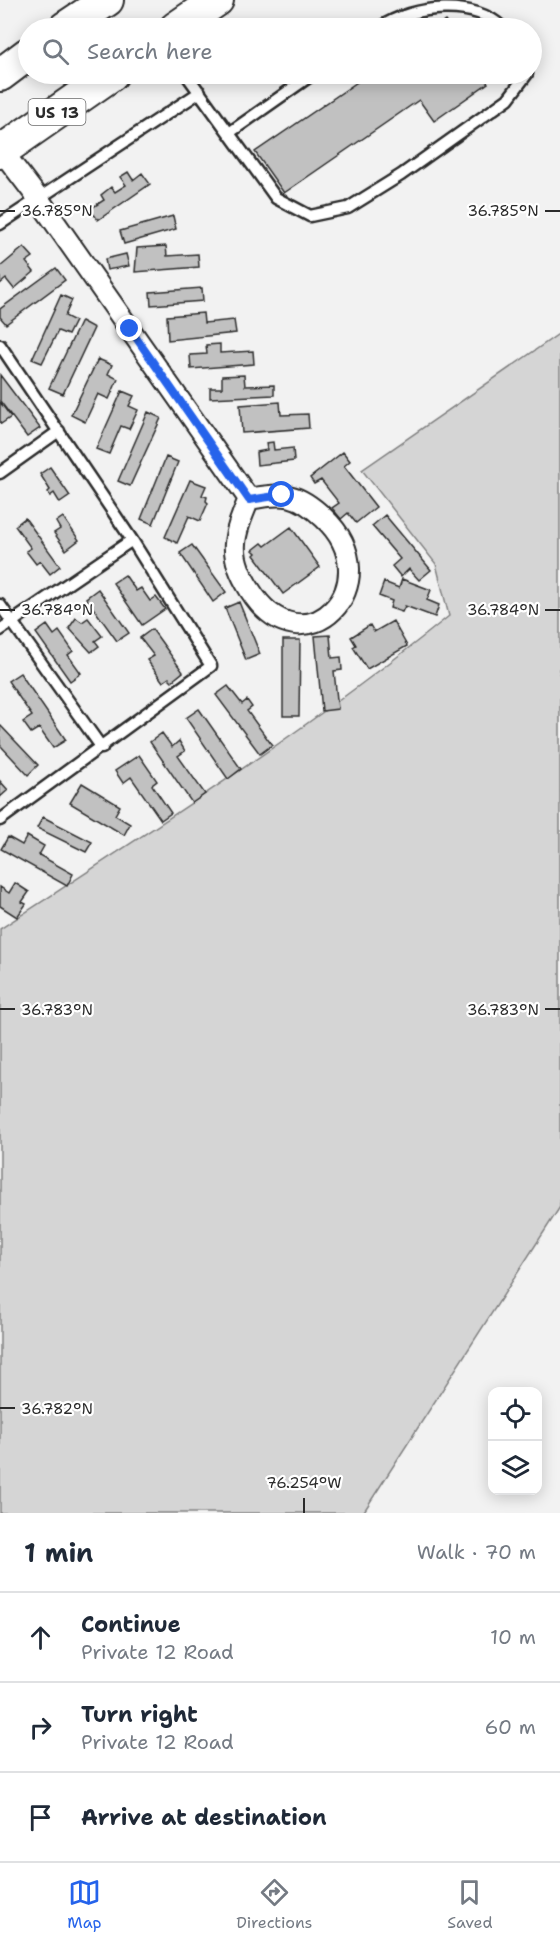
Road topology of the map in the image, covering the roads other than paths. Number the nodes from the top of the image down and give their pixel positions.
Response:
1 (107, 0) edge
2 (217, 0) edge
3 (80, 18) edge
4 (191, 18) edge
5 (398, 18) edge
6 (496, 18) edge
7 (18, 62) edge
8 (0, 75) edge
9 (98, 84) edge
10 (194, 84) edge
11 (299, 84) edge
12 (519, 84) edge
13 (200, 92) junction
14 (229, 133) junction
15 (1, 151) edge
16 (37, 197) junction
17 (0, 224) edge
18 (0, 345) edge
19 (60, 431) junction
20 (0, 473) edge
21 (249, 500) junction
22 (132, 540) junction
23 (0, 605) edge
24 (11, 621) junction
25 (0, 630) edge
26 (102, 748) junction
27 (0, 820) edge

1 - 3 main road
2 - 4 main road
5 - 6 lane
7 - 8 main road
9 - 15 main road, US 13
10 - 13 lane
11 - 14 lane
12 - 14 lane
13 - 14 lane
13 - 16 lane
15 - 16 street
16 - 17 lane
16 - 21 street
18 - 19 lane
19 - 20 lane
19 - 22 lane
21 - 21 street
22 - 24 lane
22 - 26 lane
23 - 24 lane
24 - 25 lane
24 - 26 lane
26 - 27 lane

